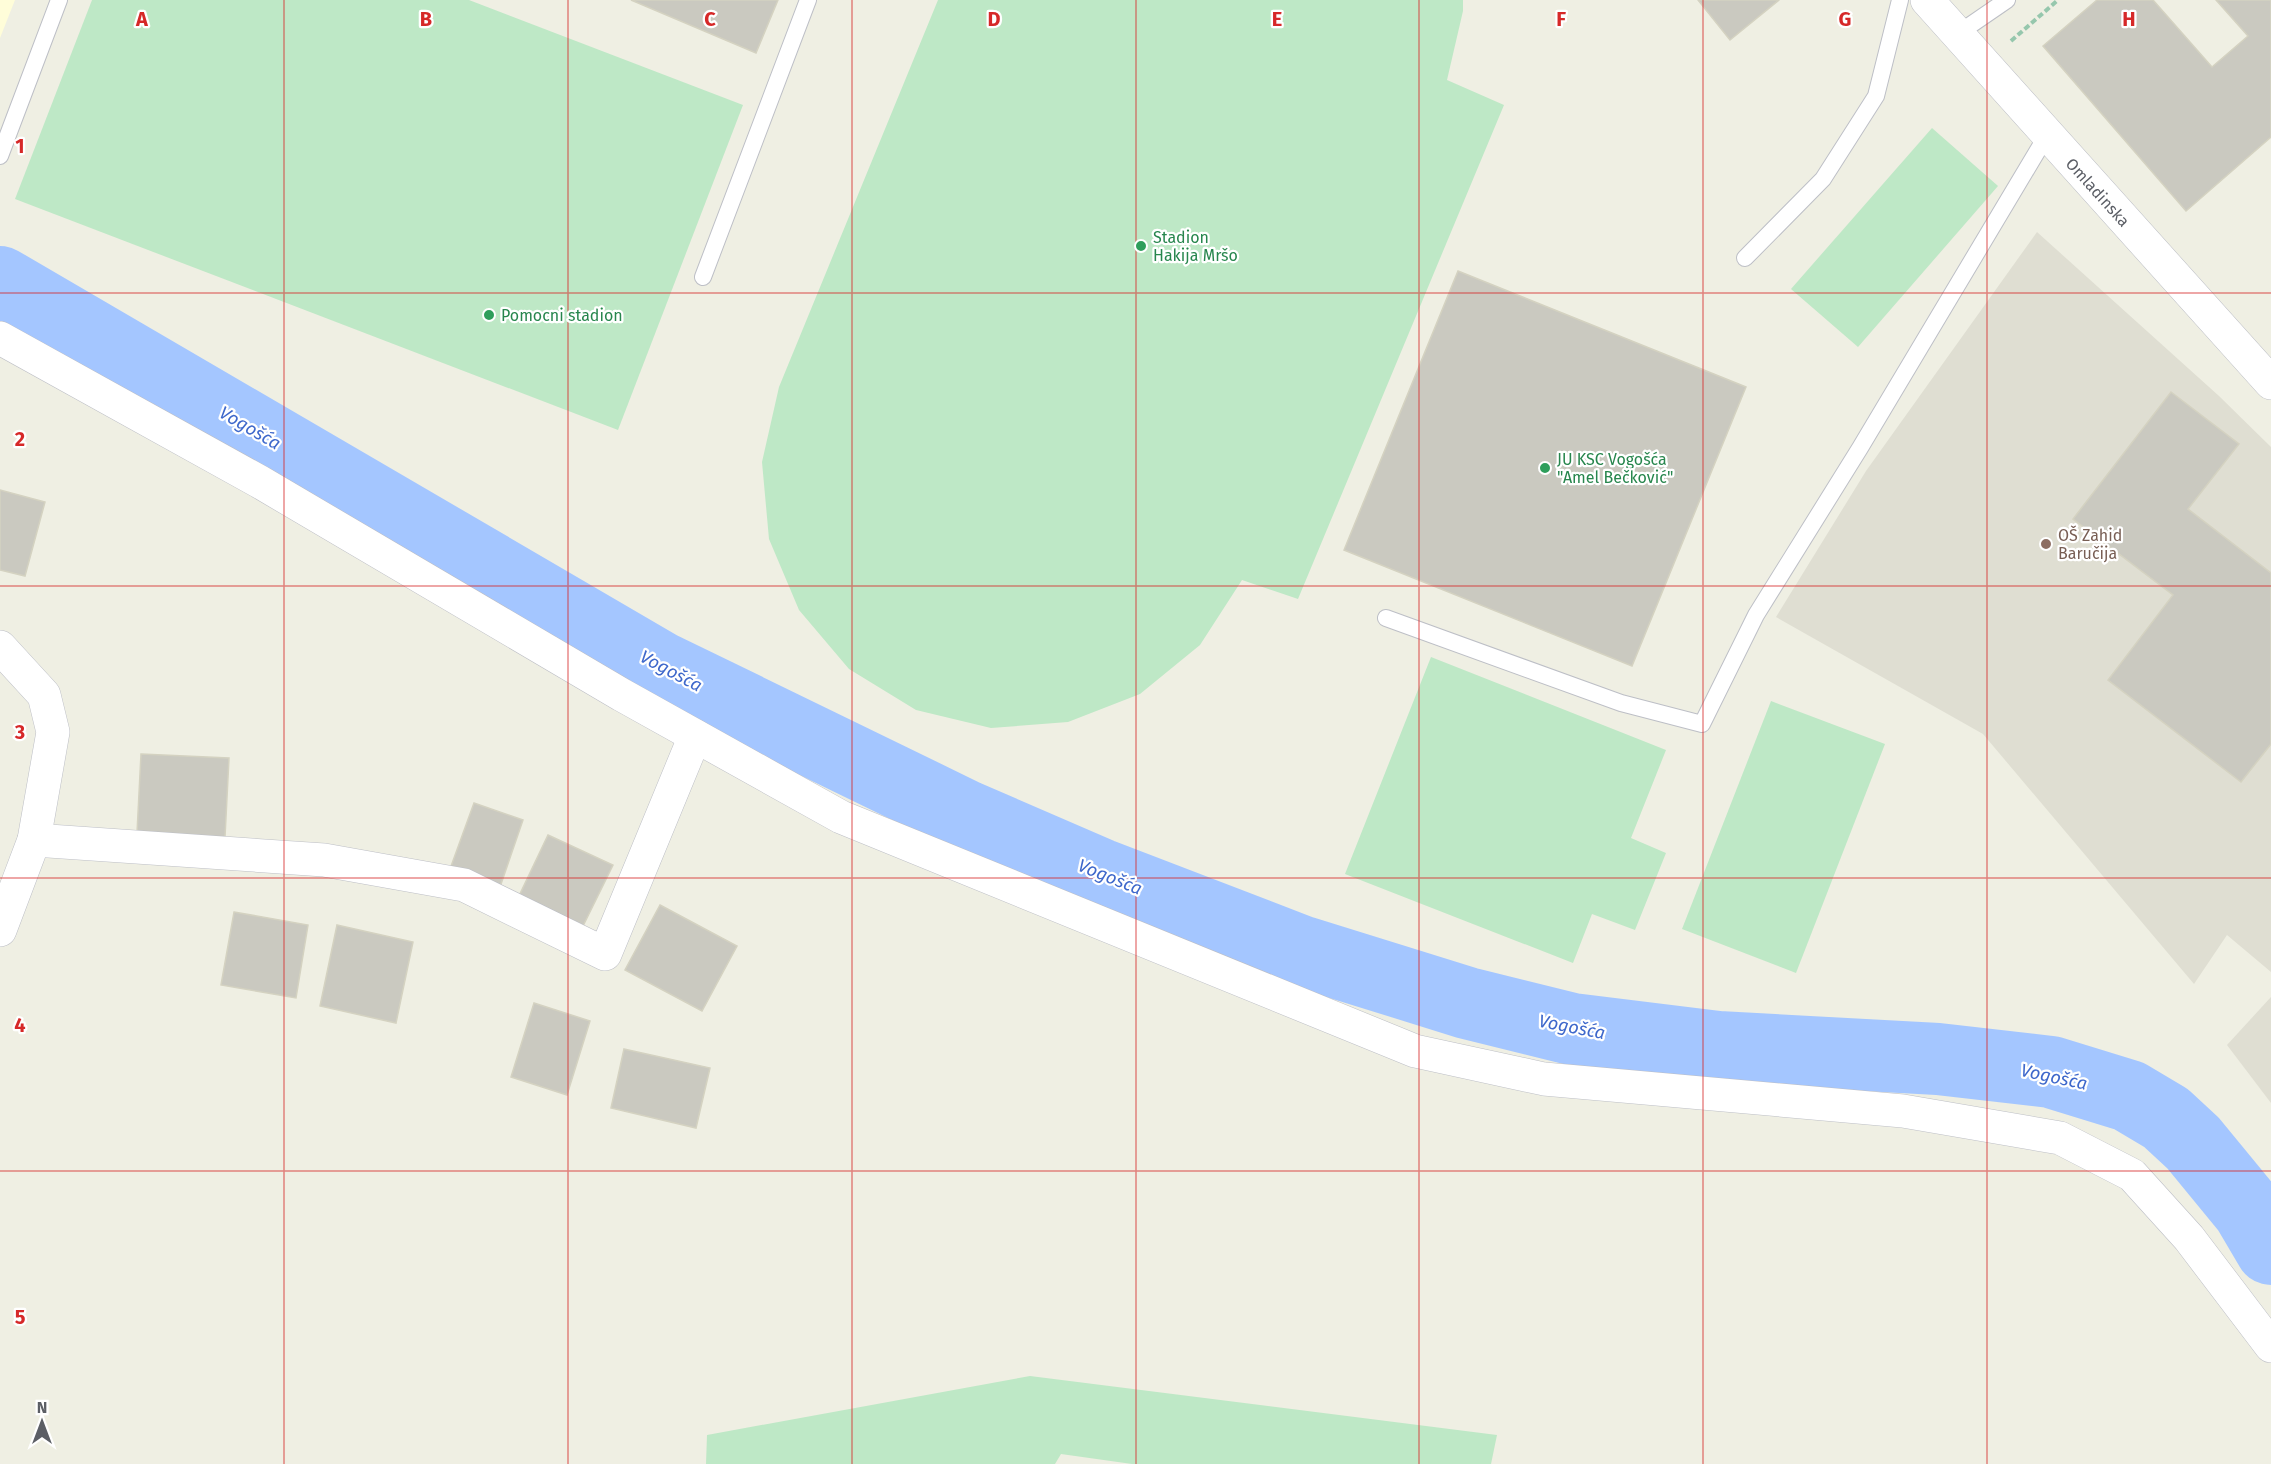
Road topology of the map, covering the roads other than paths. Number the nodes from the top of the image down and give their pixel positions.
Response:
1 (59, 0) edge
2 (808, 0) edge
3 (1900, 0) edge
4 (1927, 0) edge
5 (1996, 3) edge
6 (1956, 35) junction
7 (2047, 135) junction
8 (0, 156) edge
9 (1745, 258) dead end
10 (703, 277) dead end
11 (0, 338) edge
12 (2271, 383) edge
13 (1386, 618) dead end
14 (0, 646) edge
15 (695, 736) junction
16 (33, 840) junction
17 (0, 930) edge
18 (2271, 1346) edge

1 - 8 lane
2 - 10 lane
3 - 9 lane
4 - 6 street, Omladinska
5 - 6 lane
6 - 7 street, Omladinska
7 - 12 street, Omladinska
7 - 13 lane
11 - 15 street
14 - 16 street
15 - 16 street
15 - 18 street
16 - 17 street

